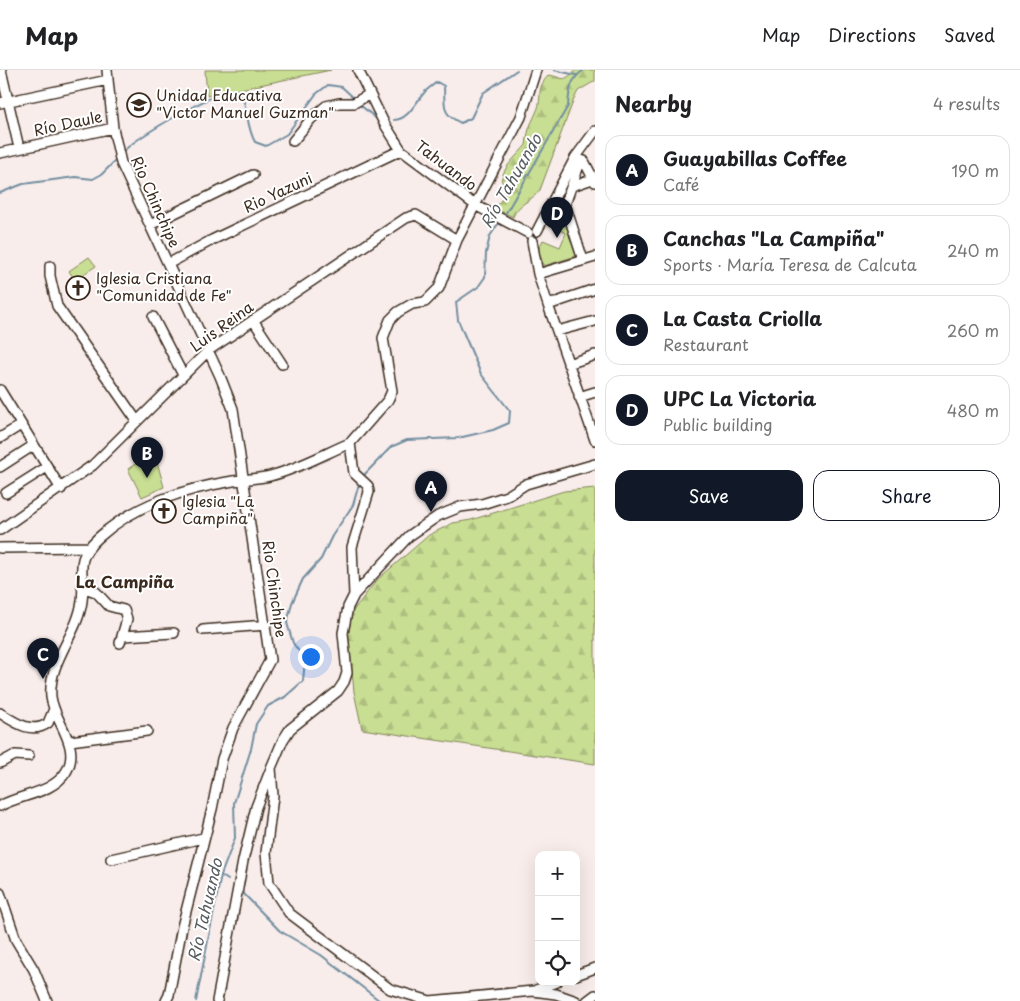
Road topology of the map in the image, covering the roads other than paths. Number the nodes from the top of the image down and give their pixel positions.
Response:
1 (1, 70) edge
2 (358, 70) edge
3 (535, 73) edge
4 (107, 75) edge
5 (370, 94) junction
6 (4, 102) edge
7 (113, 128) junction
8 (595, 131) edge
9 (293, 141) dead end
10 (19, 148) junction
11 (402, 150) junction
12 (0, 153) edge
13 (578, 159) junction
14 (253, 175) dead end
15 (595, 180) edge
16 (572, 186) junction
17 (477, 207) junction
18 (150, 225) junction
19 (532, 235) junction
20 (457, 240) junction
21 (595, 257) edge
22 (583, 260) junction
23 (168, 264) junction
24 (50, 266) dead end
25 (538, 274) junction
26 (595, 289) edge
27 (548, 305) junction
28 (153, 317) dead end
29 (253, 320) junction
30 (595, 321) edge
31 (557, 331) junction
32 (208, 350) junction
33 (595, 355) edge
34 (282, 364) dead end
35 (568, 364) junction
36 (183, 375) junction
37 (0, 390) edge
38 (595, 392) edge
39 (579, 397) junction
40 (137, 421) junction
41 (22, 425) junction
42 (594, 434) edge
43 (0, 438) edge
44 (350, 443) junction
45 (34, 445) junction
46 (595, 464) edge
47 (0, 467) edge
48 (47, 467) junction
49 (242, 481) junction
50 (61, 488) junction
51 (6, 493) dead end
52 (0, 530) edge
53 (90, 547) junction
54 (0, 548) edge
55 (82, 586) junction
56 (354, 595) junction
57 (266, 625) junction
58 (203, 630) dead end
59 (174, 633) dead end
60 (54, 709) junction
61 (0, 713) edge
62 (147, 731) dead end
63 (70, 741) junction
64 (29, 756) dead end
65 (0, 763) edge
66 (271, 768) junction
67 (0, 806) edge
68 (203, 838) junction
69 (111, 859) dead end
70 (0, 893) edge
71 (595, 968) edge
72 (580, 974) edge
73 (546, 986) edge
74 (533, 991) junction
75 (595, 995) edge
76 (47, 1001) edge
77 (166, 1001) edge
78 (216, 1001) edge
79 (576, 1001) edge
80 (587, 1001) edge

1 - 6 street
2 - 5 street, Tahuando
3 - 17 street
4 - 6 street
4 - 7 street, Rio Chinchipe
5 - 9 street
5 - 11 street, Tahuando
6 - 10 street
7 - 10 street, Río Daule
7 - 18 street, Rio Chinchipe
8 - 13 street
10 - 12 street, Río Daule
11 - 17 street, Tahuando
11 - 23 street, Rio Yazuni
13 - 15 street
13 - 16 street
13 - 19 street
14 - 18 street
15 - 16 street
16 - 22 street
17 - 19 street, Tahuando
17 - 20 street
18 - 23 street, Rio Chinchipe
19 - 25 street
20 - 29 street, Luis Reina
20 - 44 street
21 - 22 street
22 - 25 street
23 - 32 street, Rio Chinchipe
24 - 40 street
25 - 27 street
26 - 27 street
27 - 31 street
28 - 36 street
29 - 32 street, Luis Reina
29 - 34 street
30 - 31 street
31 - 35 street
32 - 36 street, Luis Reina
32 - 49 street, Rio Chinchipe
33 - 35 street
35 - 39 street
36 - 40 street, Luis Reina
37 - 41 street
38 - 39 street
39 - 42 street
40 - 50 street, Luis Reina
41 - 43 street
41 - 45 street
44 - 49 street
44 - 56 street
45 - 47 street
45 - 48 street
46 - 56 street
48 - 50 street
48 - 51 street
49 - 53 street
49 - 57 street, Rio Chinchipe
50 - 52 street, Luis Reina
53 - 54 street
53 - 55 street
55 - 59 street
55 - 60 street
56 - 66 street
57 - 58 street
57 - 68 street, Rio Chinchipe
60 - 61 street
60 - 63 street
62 - 63 street
63 - 67 street
64 - 65 street
66 - 74 street
66 - 78 street
68 - 69 street
68 - 77 street, Rio Chinchipe
70 - 76 street
71 - 72 street
73 - 74 street
74 - 79 street
75 - 80 street

